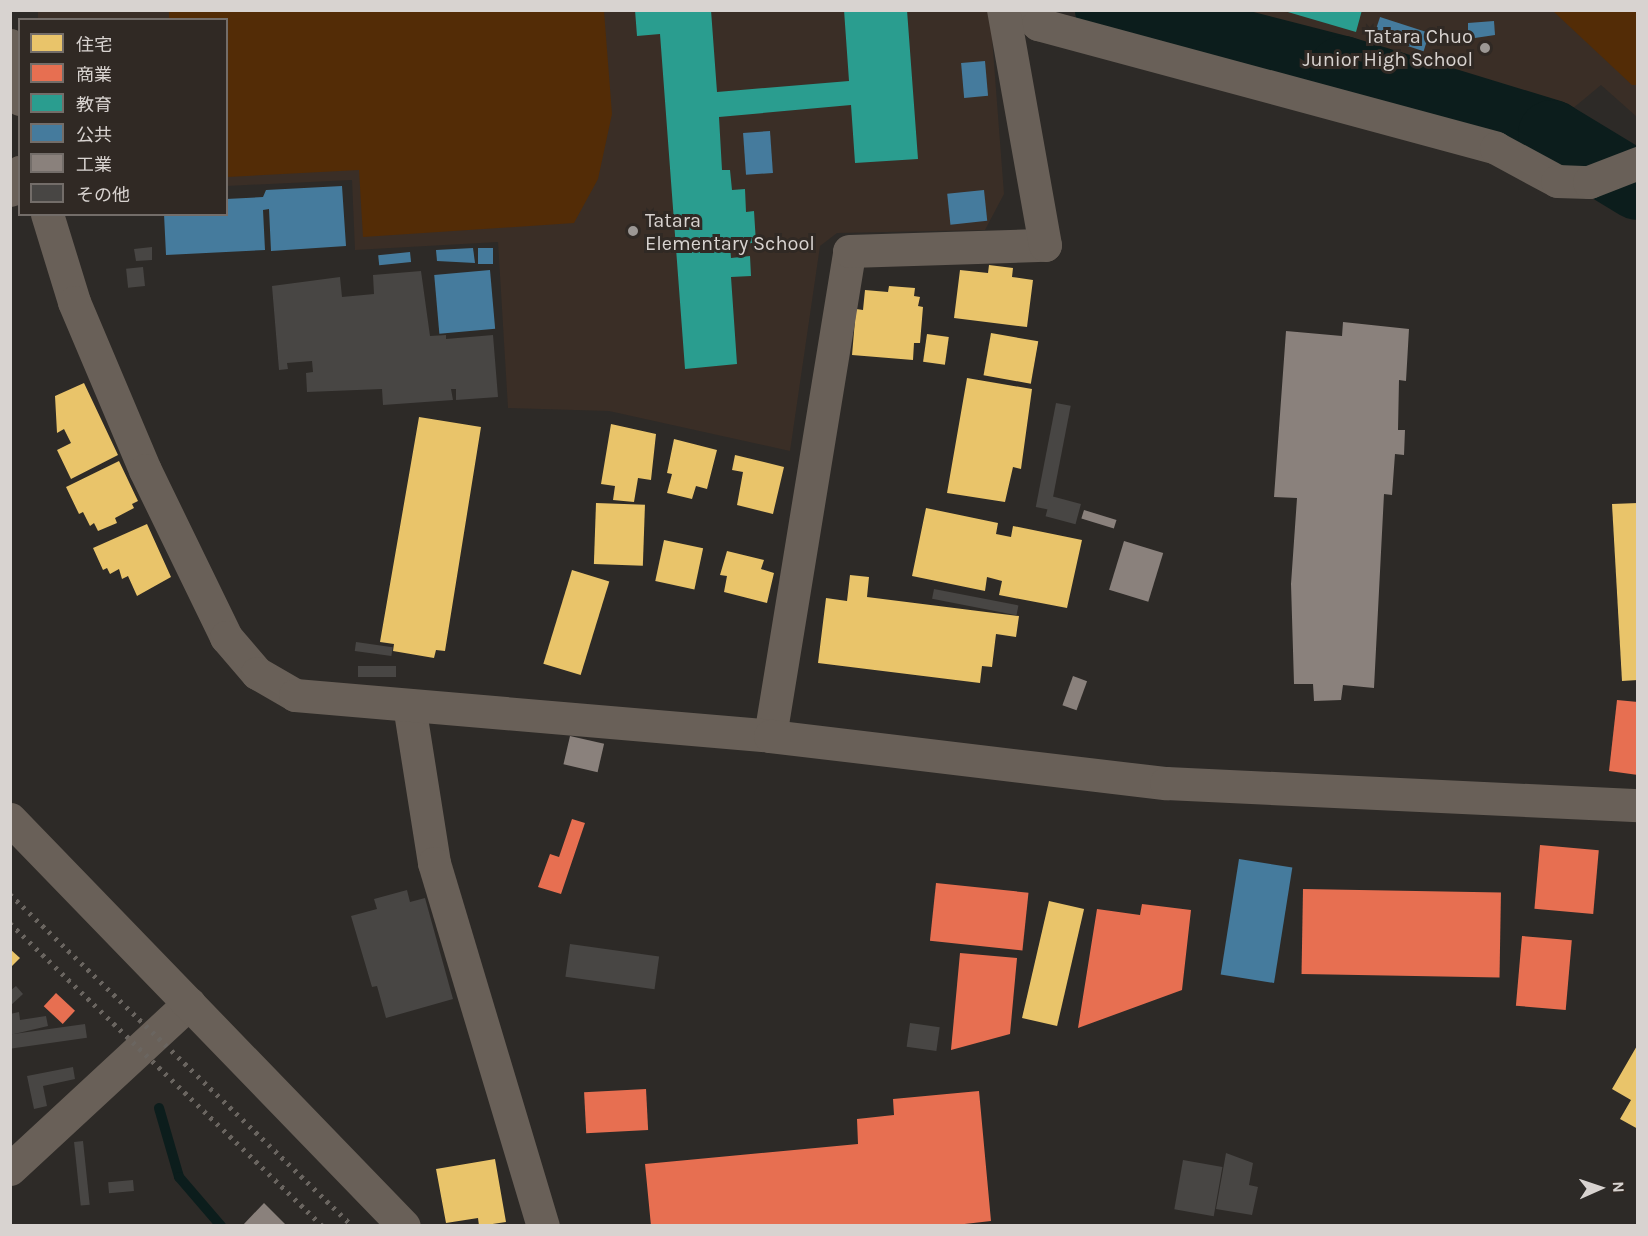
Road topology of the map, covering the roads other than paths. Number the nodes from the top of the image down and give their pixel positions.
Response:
1 (1003, 10) edge
2 (1023, 10) edge
3 (10, 45) edge
4 (18, 88) edge
5 (1636, 163) edge
6 (18, 176) edge
7 (10, 190) edge
8 (48, 216) edge
9 (409, 705) junction
10 (770, 736) junction
11 (1638, 805) edge
12 (10, 819) edge
13 (189, 1003) junction
14 (10, 1169) edge
15 (404, 1226) edge
16 (543, 1226) edge

1 - 10 street
2 - 5 street
3 - 4 street
6 - 7 street
8 - 9 street
9 - 10 street
9 - 16 street
10 - 11 street
12 - 13 street
13 - 14 street
13 - 15 street

